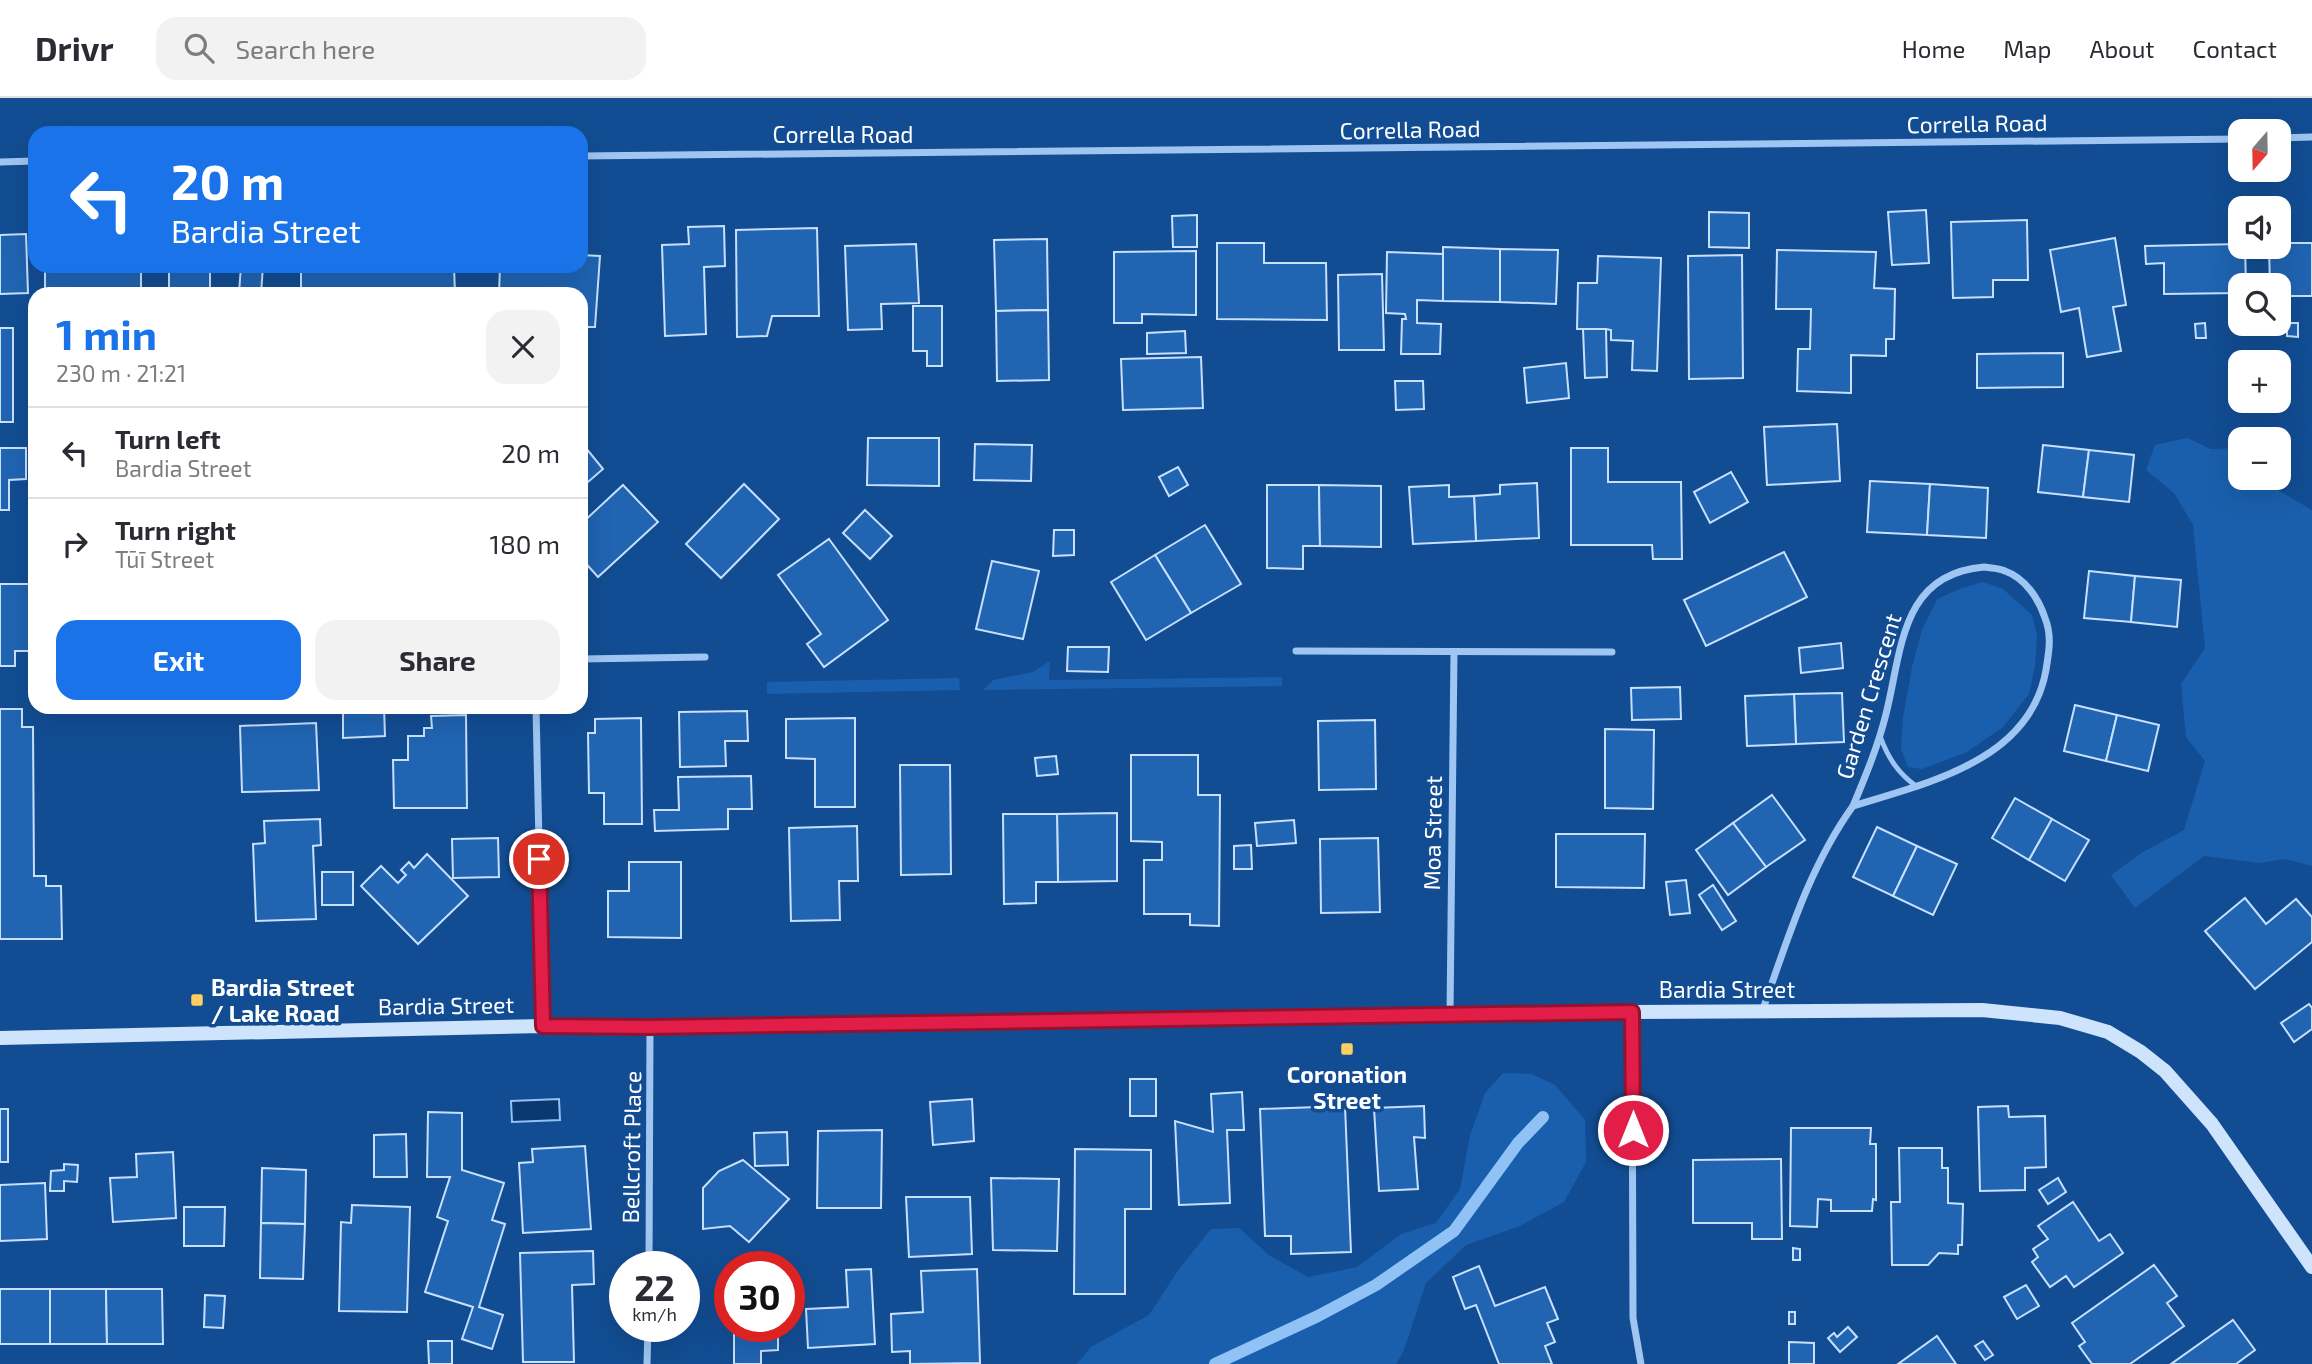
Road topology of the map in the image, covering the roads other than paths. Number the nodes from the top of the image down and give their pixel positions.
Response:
1 (2312, 137) edge
2 (2291, 138) edge
3 (2228, 139) edge
4 (588, 156) edge
5 (28, 161) edge
6 (0, 162) edge
7 (1296, 651) dead end
8 (1454, 652) junction
9 (1612, 652) dead end
10 (705, 657) dead end
11 (588, 659) edge
12 (536, 714) edge
13 (1880, 736) junction
14 (1916, 786) junction
15 (1853, 806) junction
16 (1632, 1012) junction
17 (1762, 1013) junction
18 (1450, 1014) junction
19 (543, 1026) junction
20 (650, 1027) junction
21 (0, 1038) edge
22 (649, 1251) edge
23 (2312, 1267) edge
24 (648, 1342) edge
25 (648, 1364) edge
26 (1641, 1364) edge

1 - 2 street
3 - 4 street, Corrella Road
5 - 6 street
7 - 8 street
8 - 9 street
8 - 18 street, Moa Street
10 - 11 street
12 - 19 street
13 - 14 lane
13 - 14 street, Garden Crescent
13 - 15 street, Garden Crescent
14 - 15 street, Garden Crescent
15 - 17 street, Garden Crescent
16 - 17 street, Bardia Street
16 - 18 street, Bardia Street
16 - 26 street
17 - 23 street, Bardia Street
18 - 20 street, Bardia Street
19 - 20 street, Bardia Street
19 - 21 street, Bardia Street
20 - 22 street, Bellcroft Place
24 - 25 street

